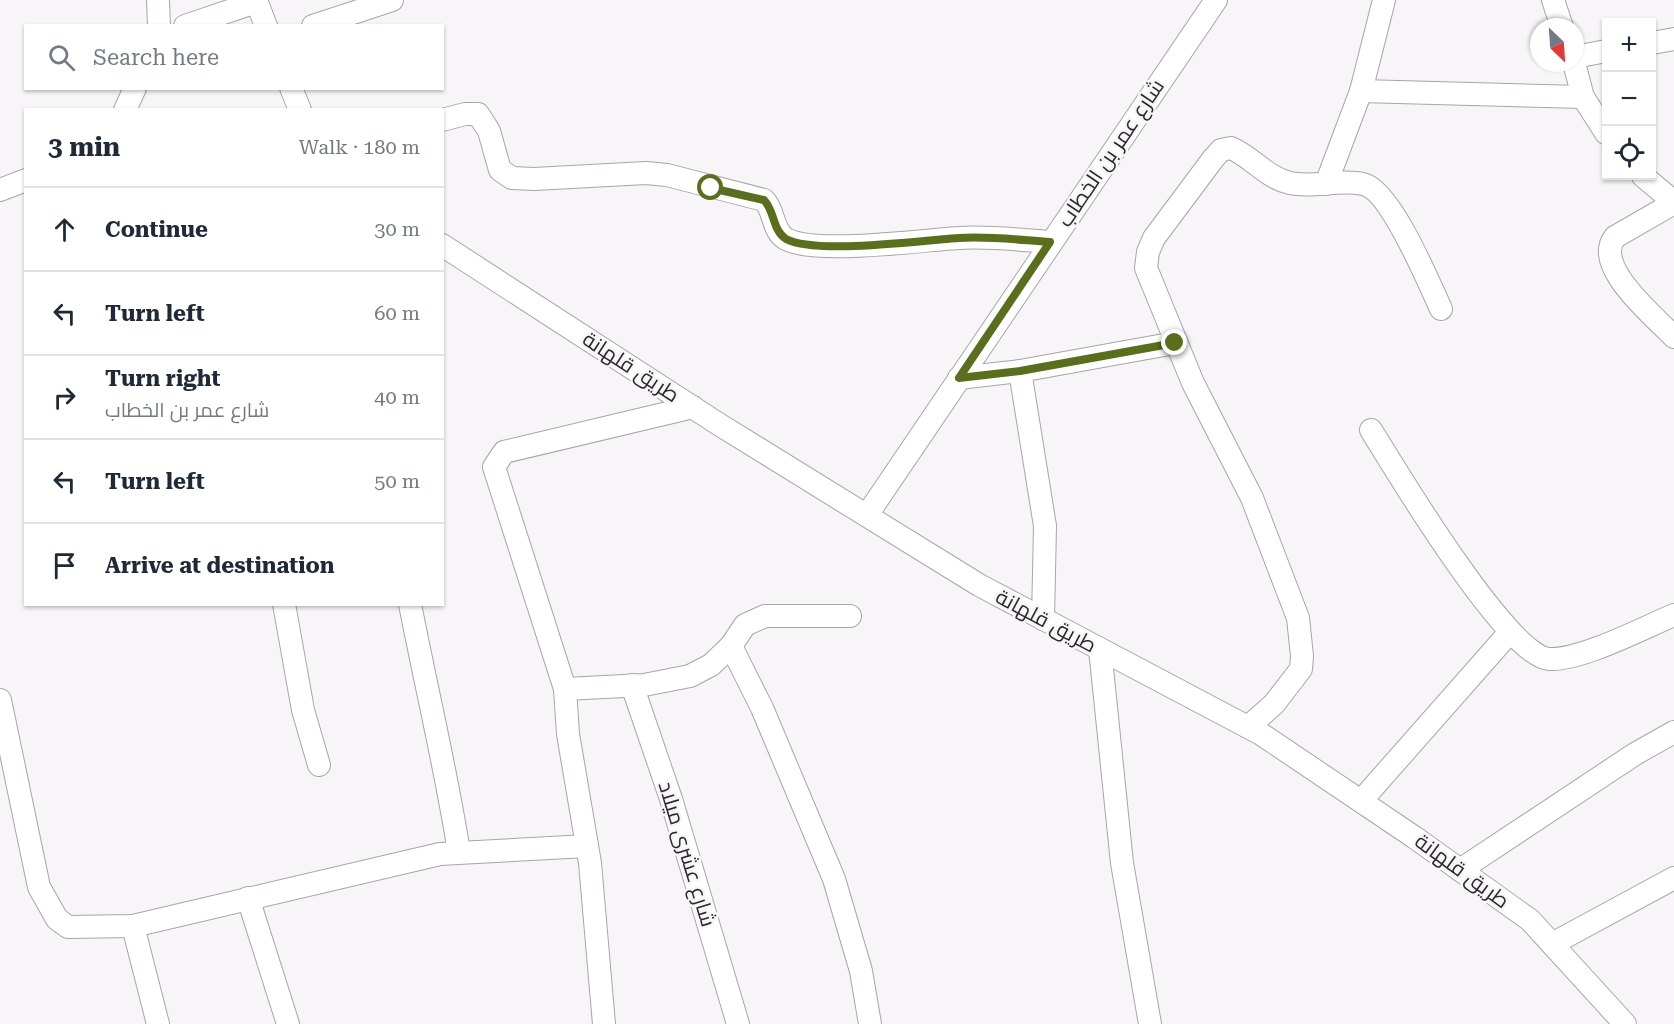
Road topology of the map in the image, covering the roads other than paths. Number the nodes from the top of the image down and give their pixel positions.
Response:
1 (158, 0) edge
2 (392, 0) edge
3 (1216, 0) edge
4 (1384, 0) edge
5 (1553, 0) edge
6 (256, 1) edge
7 (1559, 18) edge
8 (159, 24) edge
9 (191, 24) edge
10 (265, 24) edge
11 (319, 24) edge
12 (1674, 39) edge
13 (1656, 42) edge
14 (1602, 52) edge
15 (1584, 55) edge
16 (1576, 72) edge
17 (134, 90) edge
18 (292, 90) edge
19 (1361, 92) junction
20 (1583, 97) junction
21 (126, 108) edge
22 (299, 108) edge
23 (444, 119) edge
24 (1602, 127) edge
25 (1648, 180) edge
26 (24, 181) edge
27 (1326, 184) junction
28 (0, 190) edge
29 (1674, 202) edge
30 (1050, 242) junction
31 (444, 246) edge
32 (1441, 309) dead end
33 (1674, 337) edge
34 (1175, 343) junction
35 (1020, 371) junction
36 (959, 378) junction
37 (693, 407) junction
38 (1371, 430) dead end
39 (867, 515) junction
40 (284, 606) edge
41 (410, 606) edge
42 (1674, 615) edge
43 (849, 616) dead end
44 (1043, 619) junction
45 (1510, 632) junction
46 (731, 646) junction
47 (1100, 649) junction
48 (632, 685) junction
49 (565, 689) junction
50 (0, 700) edge
51 (1248, 727) junction
52 (1674, 732) edge
53 (320, 765) dead end
54 (1361, 801) junction
55 (587, 846) junction
56 (459, 852) junction
57 (1460, 870) junction
58 (1674, 878) edge
59 (248, 898) junction
60 (133, 926) junction
61 (1552, 944) junction
62 (158, 1024) edge
63 (288, 1024) edge
64 (604, 1024) edge
65 (738, 1024) edge
66 (870, 1024) edge
67 (1150, 1024) edge
68 (1625, 1024) edge

1 - 8 street
2 - 11 street
3 - 30 street, شارع عمر بن الخطاب
4 - 19 street
5 - 7 street
6 - 9 street
6 - 10 street
12 - 13 street
14 - 15 street
16 - 20 street
17 - 21 street
18 - 22 street
19 - 20 street
19 - 27 street
20 - 24 street
23 - 30 street
25 - 29 street
26 - 28 street
27 - 32 street
27 - 34 street
29 - 33 street
30 - 36 street, شارع عمر بن الخطاب
31 - 37 street, طريق قلهانة
34 - 35 street
34 - 51 street
35 - 36 street
35 - 44 street
36 - 39 street, شارع عمر بن الخطاب
37 - 39 street, طريق قلهانة
37 - 49 street
38 - 45 street
39 - 44 street, طريق قلهانة
40 - 53 street
41 - 56 street
42 - 45 street
43 - 46 street
44 - 47 street, طريق قلهانة
45 - 54 street
46 - 48 street
46 - 66 street
47 - 51 street, طريق قلهانة
47 - 67 street
48 - 49 street
48 - 65 street, شارع عشرى ميلاد
49 - 55 street
50 - 60 street
51 - 54 street, طريق قلهانة
52 - 57 street
54 - 57 street, طريق قلهانة
55 - 56 street
55 - 64 street
56 - 59 street
57 - 61 street, طريق قلهانة
58 - 61 street
59 - 60 street
59 - 63 street
60 - 62 street
61 - 68 street, طريق قلهانة

